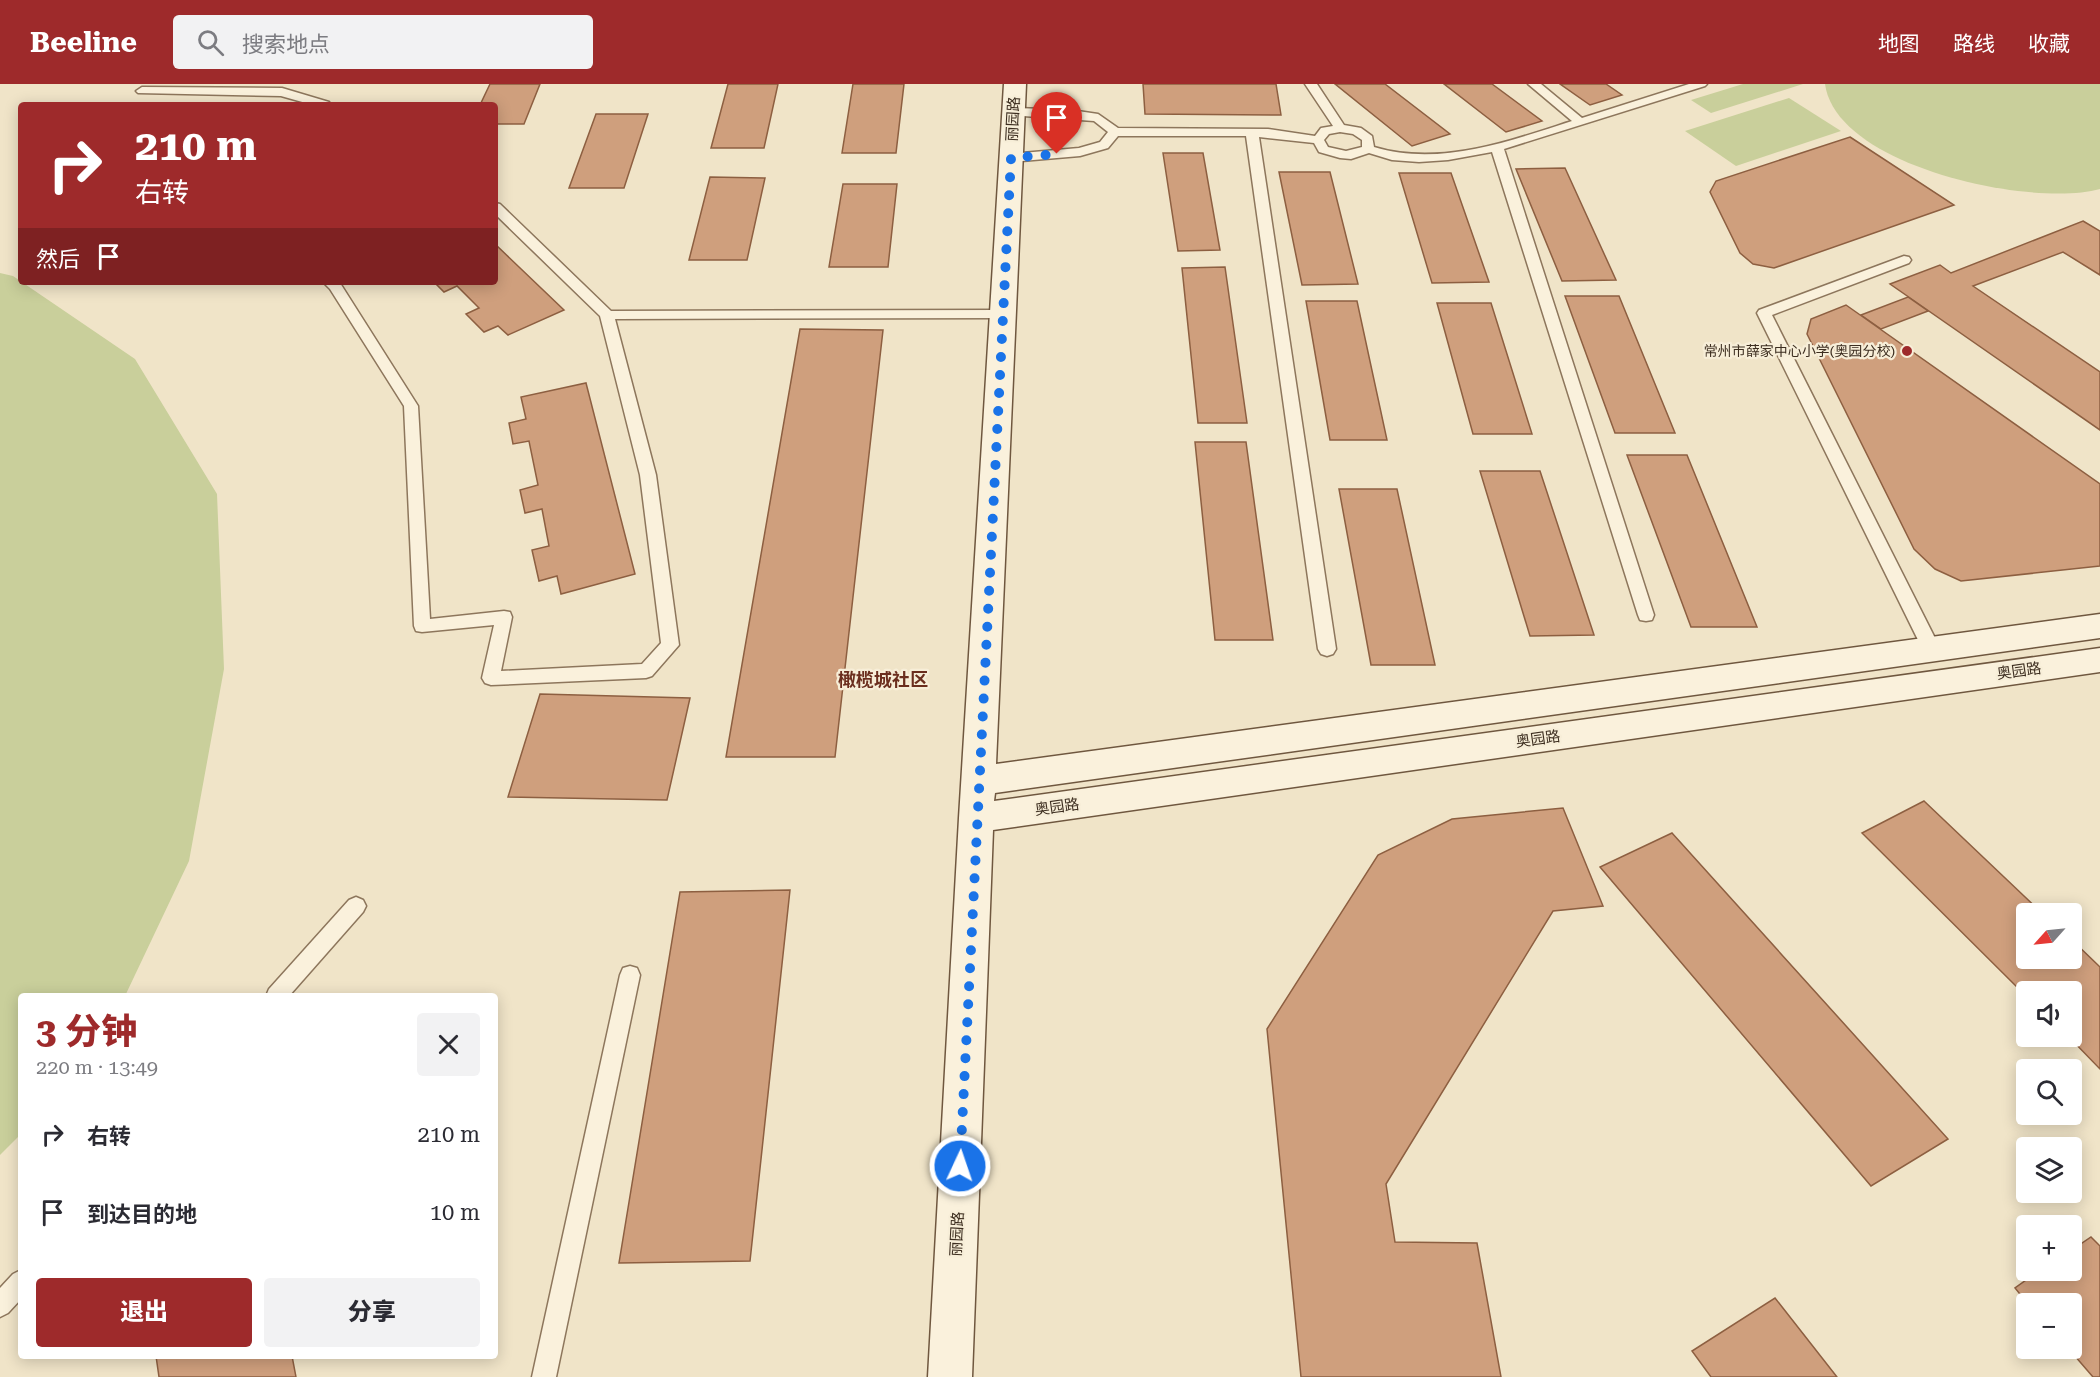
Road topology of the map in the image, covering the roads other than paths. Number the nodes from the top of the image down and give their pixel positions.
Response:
1 (1015, 84) edge
2 (1311, 84) edge
3 (1534, 84) edge
4 (1701, 84) edge
5 (142, 91) edge
6 (315, 102) edge
7 (1014, 112) junction
8 (1580, 123) junction
9 (1340, 128) junction
10 (1115, 132) junction
11 (1252, 133) junction
12 (1318, 140) junction
13 (1497, 147) junction
14 (1368, 149) junction
15 (1011, 158) junction
16 (498, 210) edge
17 (1904, 260) dead end
18 (334, 285) edge
19 (1003, 314) junction
20 (607, 315) junction
21 (1646, 615) dead end
22 (2100, 627) edge
23 (1327, 649) dead end
24 (1932, 650) junction
25 (2100, 660) edge
26 (977, 800) junction
27 (356, 906) dead end
28 (630, 975) dead end
29 (279, 993) edge
30 (18, 1285) edge
31 (0, 1305) edge
32 (544, 1377) edge
33 (950, 1377) edge

1 - 7 street, 丽园路
2 - 9 lane
3 - 8 lane
4 - 8 lane
5 - 6 lane
7 - 10 lane
7 - 15 street, 丽园路
8 - 13 lane
9 - 12 lane
9 - 14 lane
10 - 11 lane
10 - 15 lane
11 - 12 lane
11 - 23 lane
12 - 14 lane
13 - 14 lane
13 - 21 lane
15 - 19 street, 丽园路
16 - 20 lane
17 - 24 lane
18 - 20 lane
19 - 20 lane
19 - 26 street, 丽园路
22 - 24 street
24 - 26 street
25 - 26 street, 奥园路
26 - 33 street, 丽园路
27 - 29 lane
28 - 32 lane
30 - 31 lane

